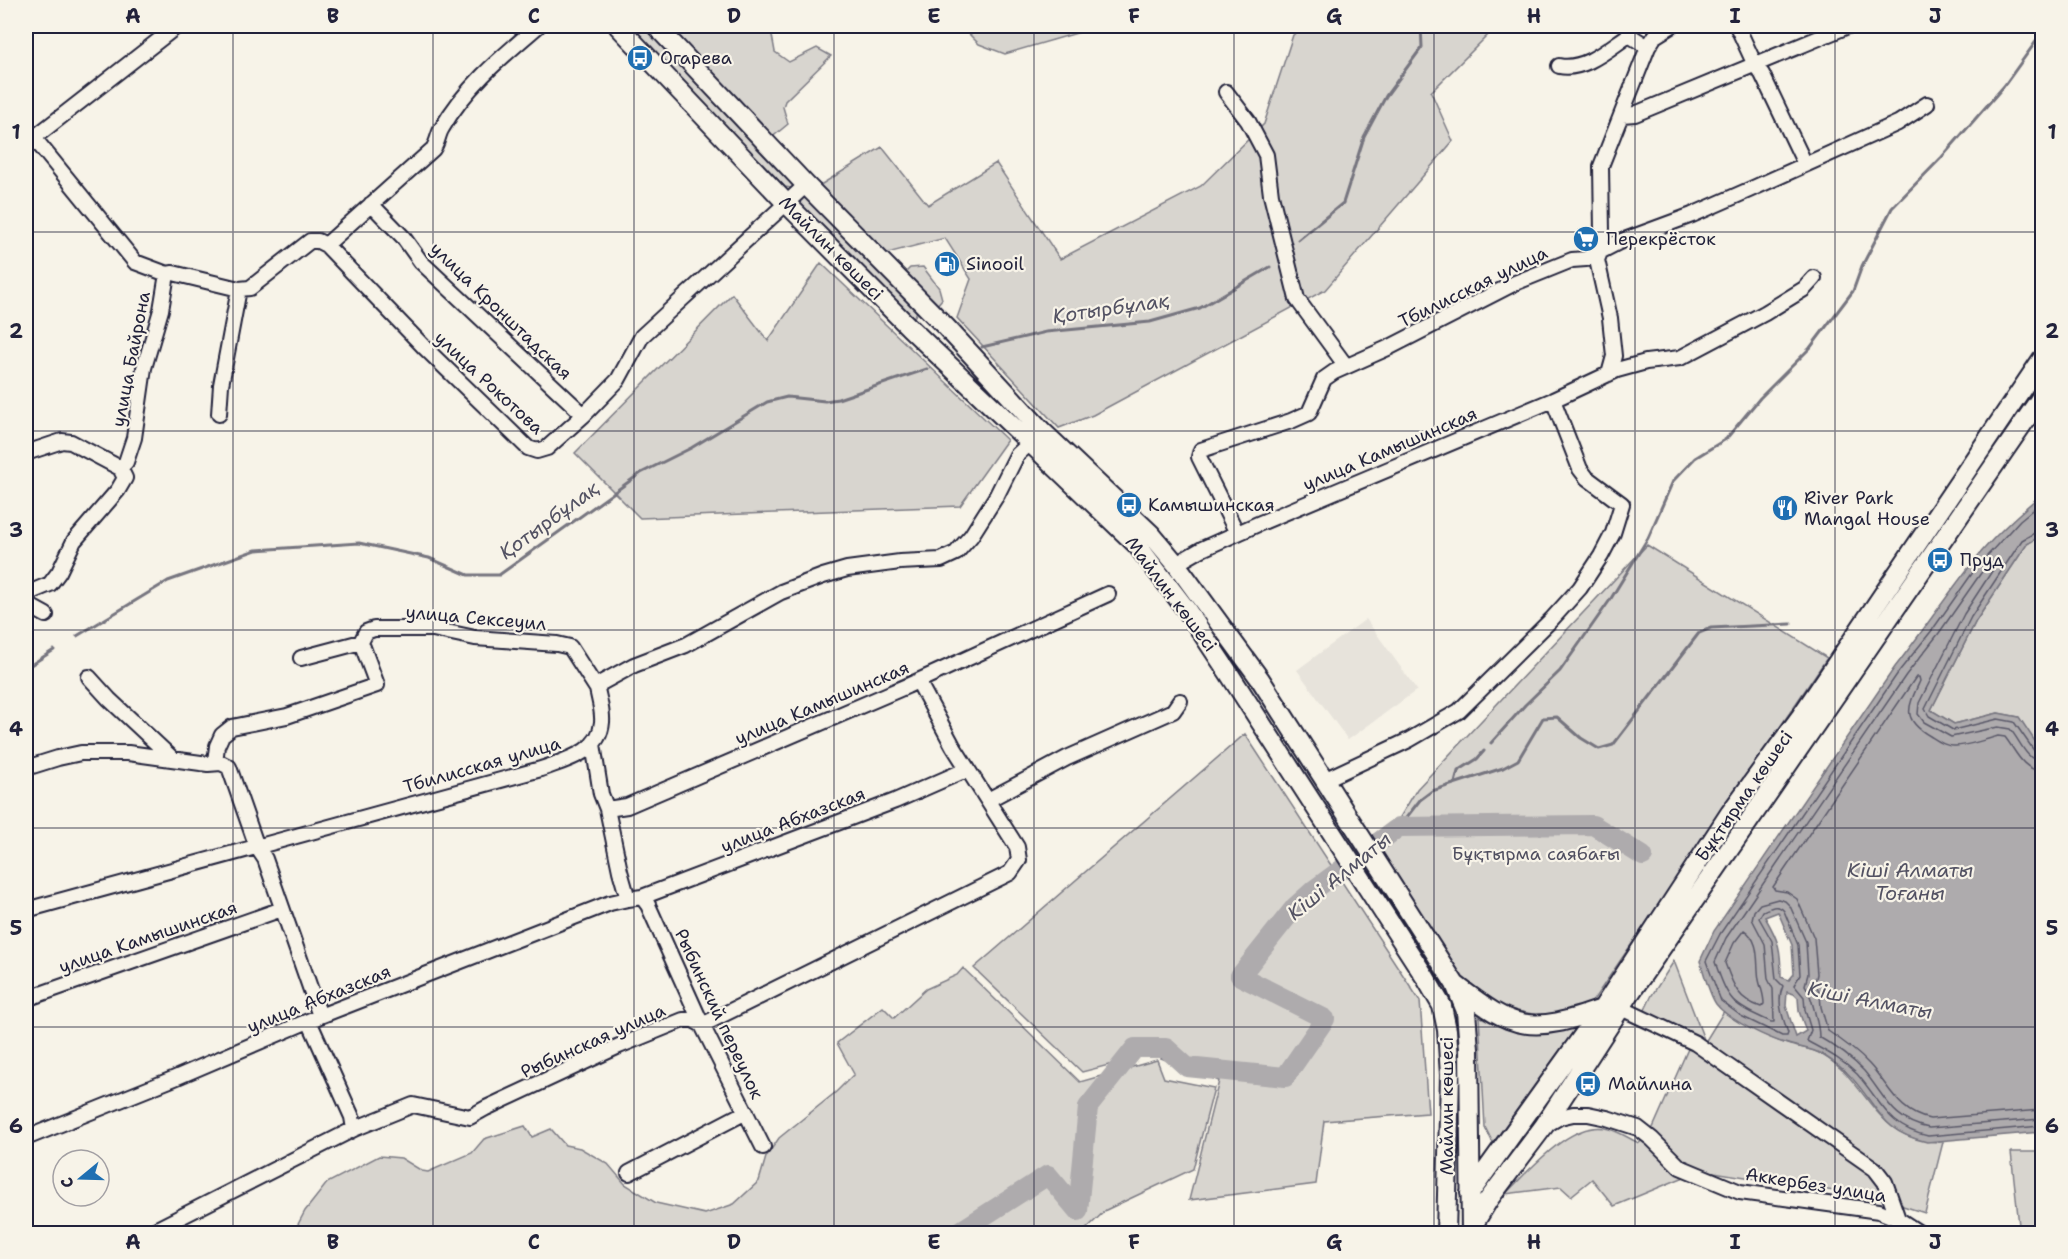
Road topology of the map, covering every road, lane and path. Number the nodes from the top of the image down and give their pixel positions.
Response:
1 (177, 26) edge
2 (538, 26) edge
3 (618, 26) edge
4 (656, 26) edge
5 (1671, 26) edge
6 (1737, 26) edge
7 (1848, 26) edge
8 (1648, 47) junction
9 (1755, 65) junction
10 (1559, 66) dead end
11 (1226, 92) dead end
12 (1927, 104) dead end
13 (1622, 115) junction
14 (30, 141) edge
15 (1805, 165) junction
16 (806, 185) junction
17 (371, 204) junction
18 (787, 204) junction
19 (326, 245) junction
20 (1601, 250) junction
21 (167, 274) junction
22 (1814, 278) dead end
23 (239, 289) junction
24 (924, 304) junction
25 (909, 327) junction
26 (2043, 359) edge
27 (1346, 366) junction
28 (1609, 374) junction
29 (2043, 396) edge
30 (1553, 400) junction
31 (219, 414) dead end
32 (584, 415) junction
33 (1030, 443) junction
34 (26, 453) edge
35 (120, 468) junction
36 (1237, 533) junction
37 (1176, 564) junction
38 (26, 594) edge
39 (1108, 594) dead end
40 (26, 603) edge
41 (46, 615) dead end
42 (361, 642) junction
43 (301, 658) dead end
44 (89, 677) dead end
45 (918, 681) junction
46 (597, 689) junction
47 (1180, 701) dead end
48 (593, 744) junction
49 (173, 759) junction
50 (215, 763) junction
51 (26, 768) edge
52 (968, 769) junction
53 (1324, 780) junction
54 (988, 800) junction
55 (607, 809) junction
56 (257, 847) junction
57 (635, 898) junction
58 (282, 909) junction
59 (26, 910) edge
60 (1455, 984) junction
61 (26, 999) edge
62 (1621, 1008) junction
63 (1602, 1009) junction
64 (315, 1018) junction
65 (702, 1025) junction
66 (746, 1112) junction
67 (1544, 1126) junction
68 (354, 1129) junction
69 (26, 1138) edge
70 (763, 1147) dead end
71 (1448, 1148) junction
72 (629, 1173) dead end
73 (1506, 1176) junction
74 (1475, 1181) junction
75 (1898, 1219) junction
76 (1471, 1231) edge
77 (147, 1233) edge
78 (1446, 1233) edge
79 (1921, 1233) edge

1 - 14 street
2 - 17 street
3 - 18 main road, Майлин көшесі
4 - 16 main road, Майлин көшесі
5 - 8 street
6 - 9 street
7 - 9 street
8 - 10 street
8 - 13 street
9 - 13 street
9 - 15 street
11 - 27 street
12 - 15 street, Тбилисская улица
13 - 20 street
14 - 21 street, улица Байрона
15 - 20 street, Тбилисская улица
16 - 18 street, улица Рокотова
16 - 24 main road, Майлин көшесі
17 - 19 street
17 - 32 street, улица Кронштадская
18 - 25 main road, Майлин көшесі
18 - 32 street, улица Рокотова
19 - 23 street
19 - 32 street, улица Рокотова
20 - 27 street, Тбилисская улица
20 - 28 street
21 - 23 street
21 - 35 street, улица Байрона
22 - 28 street, улица Камышинская
23 - 31 street
24 - 25 main road
24 - 37 main road, Майлин көшесі
25 - 33 main road, Майлин көшесі
26 - 63 main road, Бұқтырма көшесі
27 - 36 street, Тбилисская улица
28 - 30 street, улица Камышинская
29 - 62 main road, Бұқтырма көшесі
30 - 36 street, улица Камышинская
30 - 53 street
33 - 46 street
33 - 71 main road, Майлин көшесі
34 - 35 street
35 - 38 street, улица Байрона
36 - 37 street, улица Камышинская
37 - 53 main road, Майлин көшесі
39 - 45 street, улица Камышинская
40 - 41 street
42 - 43 street, улица Сексеуил
42 - 46 street, улица Сексеуил
42 - 50 street
44 - 49 street
45 - 52 street, Рыбинская улица
45 - 55 street, улица Камышинская
46 - 48 street
47 - 54 street
48 - 55 street
48 - 56 street, Тбилисская улица
49 - 50 street
49 - 51 street
50 - 56 street
52 - 54 street, Рыбинская улица
52 - 57 street, улица Абхазская
53 - 60 main road, Майлин көшесі
54 - 65 street, Рыбинская улица
55 - 57 street
56 - 58 street
56 - 59 street, Тбилисская улица
57 - 64 street, улица Абхазская
57 - 65 street, Рыбинский переулок
58 - 61 street, улица Камышинская
58 - 64 street
60 - 63 main road
60 - 74 main road, Майлин көшесі
62 - 67 main road, Бұқтырма көшесі
62 - 75 street
63 - 74 main road, Бұқтырма көшесі
64 - 68 street
64 - 69 street, улица Абхазская
65 - 66 street, Рыбинский переулок
65 - 68 street, Рыбинская улица
66 - 70 street, Рыбинский переулок
66 - 72 street
67 - 73 main road, Бұқтырма көшесі
67 - 75 street, Аккербез улица
68 - 77 street, Рыбинская улица
71 - 74 main road
71 - 78 main road, Майлин көшесі
73 - 74 main road
73 - 76 main road, Бұқтырма көшесі
74 - 76 main road, Майлин көшесі
74 - 78 main road, Бұқтырма көшесі
75 - 79 street, Аккербез улица

